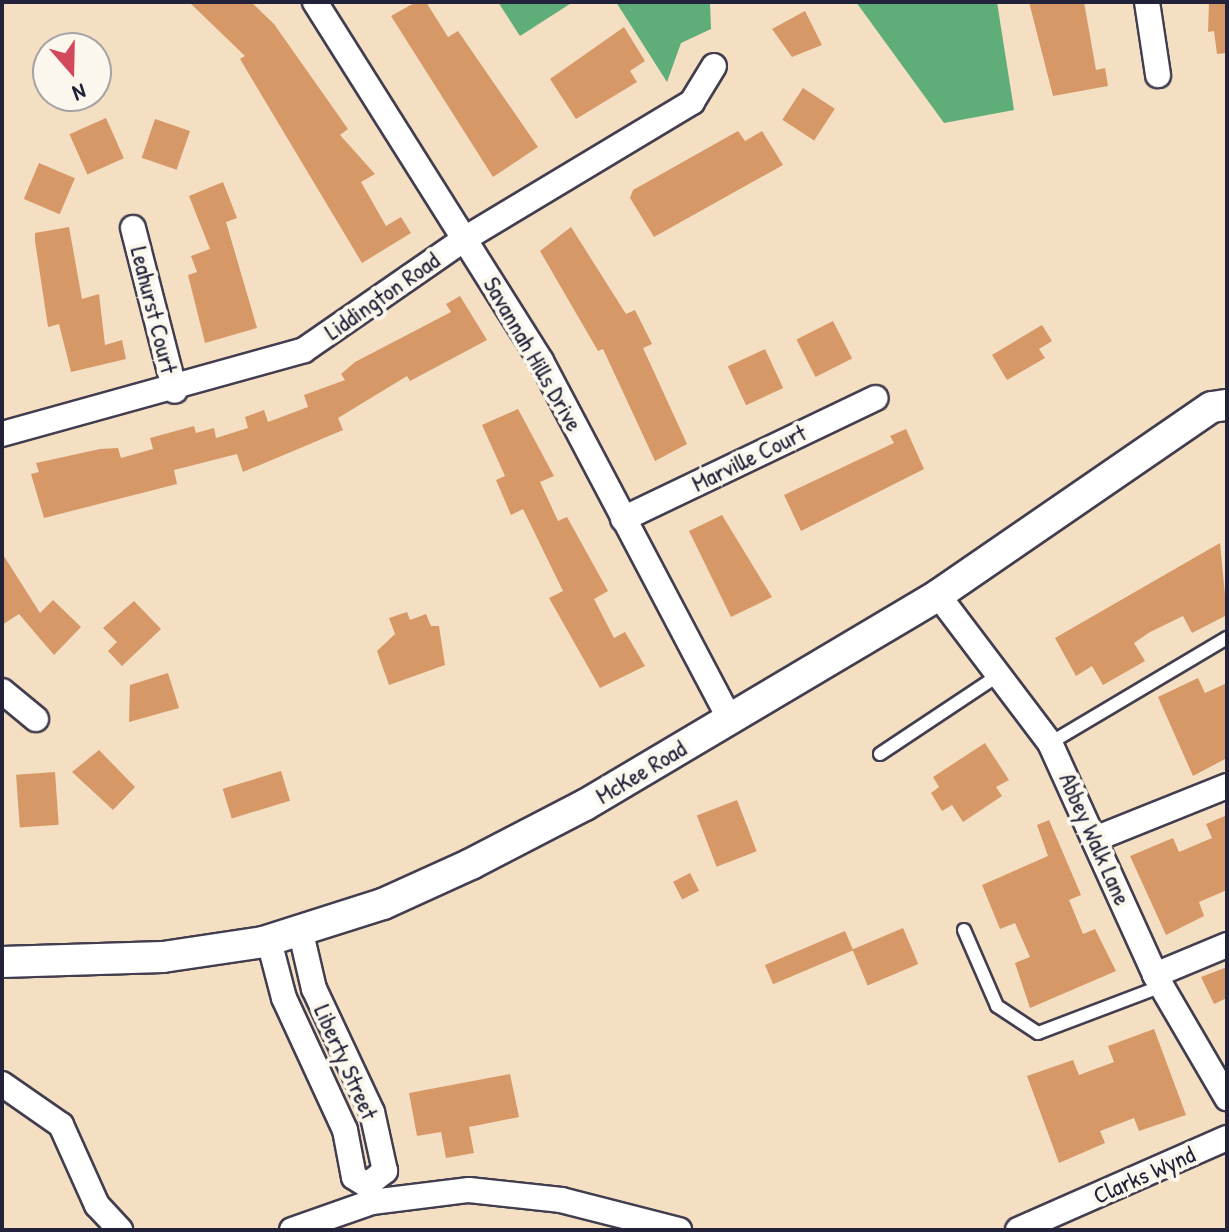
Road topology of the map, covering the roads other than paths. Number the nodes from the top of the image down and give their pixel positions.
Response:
1 (315, 2) edge
2 (1147, 2) edge
3 (714, 66) dead end
4 (1158, 75) dead end
5 (133, 228) dead end
6 (466, 238) junction
7 (175, 391) junction
8 (875, 398) dead end
9 (1222, 398) edge
10 (2, 434) edge
11 (623, 519) junction
12 (938, 595) junction
13 (1227, 638) edge
14 (999, 675) junction
15 (2, 691) edge
16 (729, 718) junction
17 (36, 719) dead end
18 (1050, 743) junction
19 (880, 754) dead end
20 (1227, 786) edge
21 (1095, 839) junction
22 (964, 930) dead end
23 (301, 933) junction
24 (269, 941) junction
25 (1227, 945) edge
26 (2, 962) edge
27 (1159, 981) junction
28 (356, 1075) junction
29 (2, 1084) edge
30 (325, 1086) junction
31 (1227, 1098) edge
32 (1227, 1138) edge
33 (370, 1194) junction
34 (1054, 1223) edge
35 (120, 1230) edge
36 (292, 1230) edge
37 (679, 1230) edge
38 (1018, 1230) edge

1 - 6 street, Savannah Hills Drive
2 - 4 street
3 - 6 street, Liddington Road
5 - 7 street, Leahurst Court
6 - 7 street, Liddington Road
6 - 11 street, Savannah Hills Drive
7 - 10 street, Liddington Road
8 - 11 street, Marville Court
9 - 12 street, McKee Road
11 - 16 street, Savannah Hills Drive
12 - 14 street, Abbey Walk Lane
12 - 16 street, McKee Road
13 - 18 lane
14 - 18 street, Abbey Walk Lane
14 - 19 lane
15 - 17 street
16 - 23 street, McKee Road
18 - 21 street, Abbey Walk Lane
20 - 21 street
21 - 27 street, Abbey Walk Lane
22 - 27 lane
23 - 24 street, McKee Road
23 - 28 street, Liberty Street
24 - 26 street, McKee Road
24 - 30 street, Liberty Street
25 - 27 street
27 - 31 street, Abbey Walk Lane
28 - 30 street
28 - 33 street, Liberty Street
29 - 35 street
30 - 33 street, Liberty Street
32 - 34 street, Clarks Wynd
33 - 36 street
33 - 37 street
34 - 38 street, Clarks Wynd

